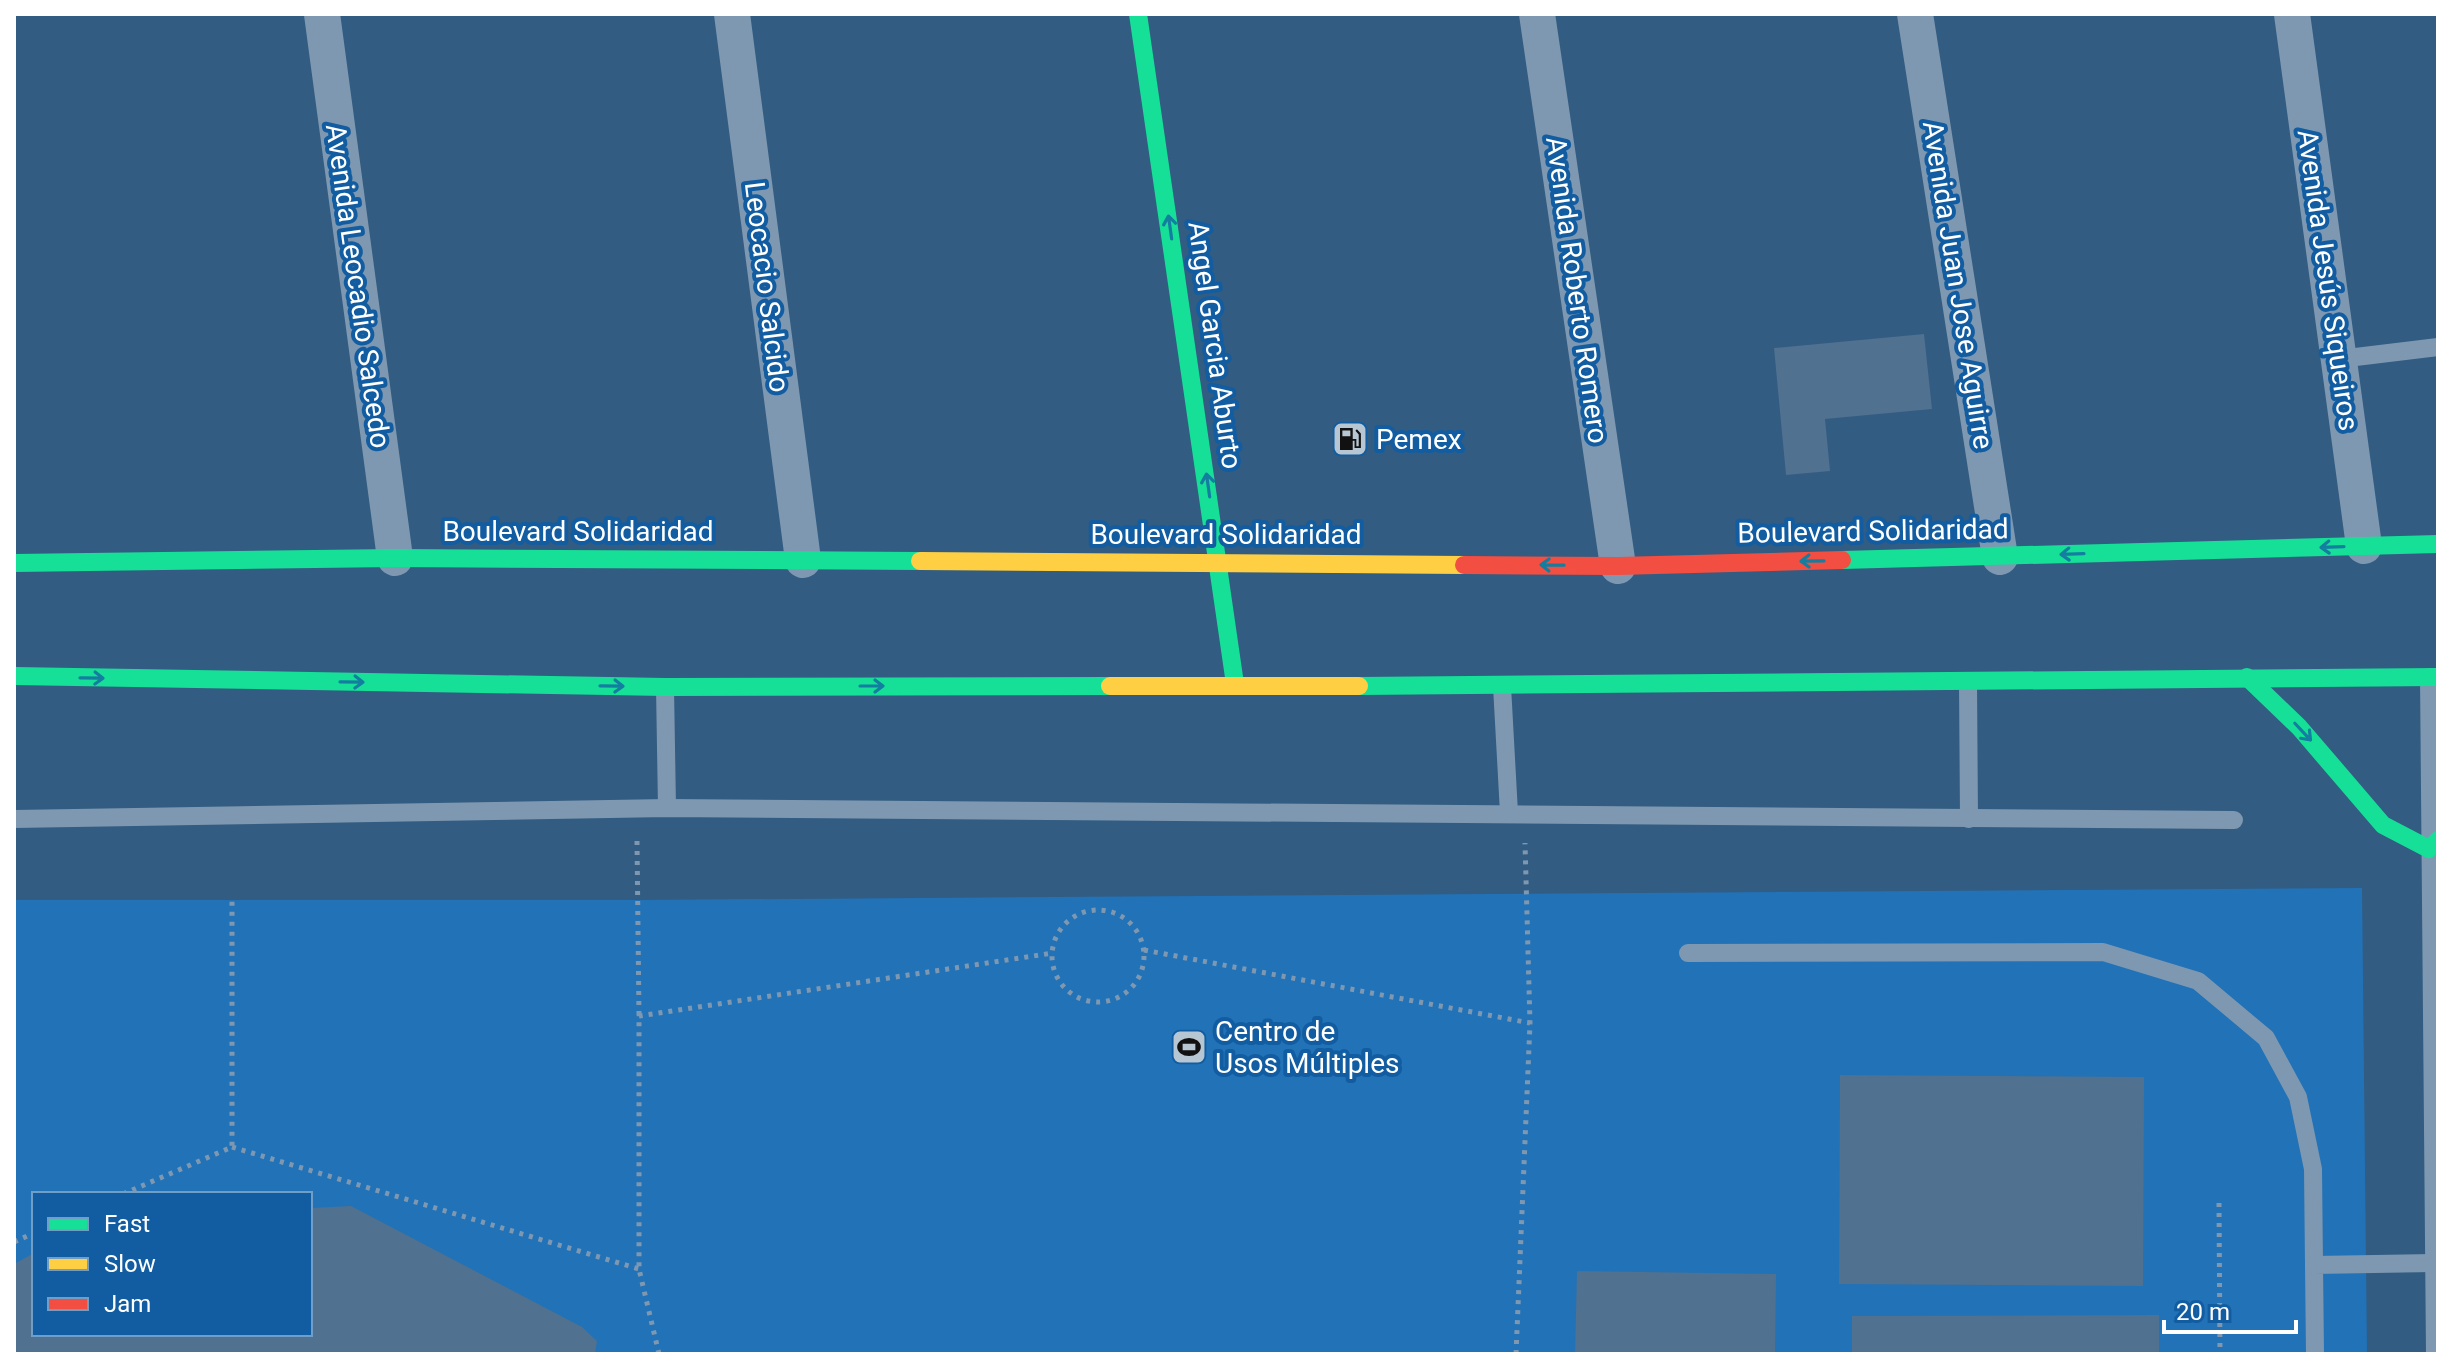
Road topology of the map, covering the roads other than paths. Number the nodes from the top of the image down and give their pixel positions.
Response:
1 (322, 14) edge
2 (732, 14) edge
3 (1138, 14) edge
4 (1537, 14) edge
5 (1915, 14) edge
6 (2292, 14) edge
7 (2438, 347) edge
8 (2339, 359) junction
9 (2438, 544) edge
10 (2364, 546) junction
11 (2000, 557) junction
12 (395, 558) junction
13 (803, 560) junction
14 (1219, 562) junction
15 (14, 563) edge
16 (1618, 566) junction
17 (14, 676) edge
18 (2247, 677) junction
19 (2434, 677) edge
20 (1968, 680) junction
21 (1235, 684) junction
22 (1502, 686) junction
23 (665, 687) junction
24 (667, 808) junction
25 (1517, 813) junction
26 (14, 819) edge
27 (1969, 819) junction
28 (2234, 820) dead end
29 (2434, 845) edge
30 (1688, 953) dead end
31 (2434, 982) edge
32 (2434, 1263) junction
33 (2314, 1265) junction
34 (2315, 1354) edge
35 (2435, 1354) edge

1 - 12 street, Avenida Leocadio Salcedo
2 - 13 street, Leocacio Salcido
14 -> 3 main road, Angel Garcia Aburto
4 - 16 street, Avenida Roberto Romero
5 - 11 street, Avenida Juan Jose Aguirre
6 - 8 street, Avenida Jesús Siqueiros
7 - 8 lane
8 - 10 street, Avenida Jesús Siqueiros
9 - 10 main road, Boulevard Solidaridad
10 -> 11 main road, Boulevard Solidaridad
11 -> 16 main road, Boulevard Solidaridad
12 - 13 main road, Boulevard Solidaridad
12 - 15 main road, Boulevard Solidaridad
13 - 14 main road, Boulevard Solidaridad
16 -> 14 main road, Boulevard Solidaridad
14 - 21 main road, Angel Garcia Aburto
17 -> 23 main road
18 - 19 main road
18 - 20 main road
18 -> 29 main road
19 - 29 lane
20 - 22 main road
20 - 27 lane
21 - 22 main road
23 -> 21 main road
22 - 25 lane
23 - 24 lane
24 - 25 lane
24 - 26 lane
25 - 27 lane
27 - 28 lane
29 - 31 lane
30 - 33 lane
31 - 32 lane
32 - 33 lane
32 - 35 lane
33 - 34 lane

